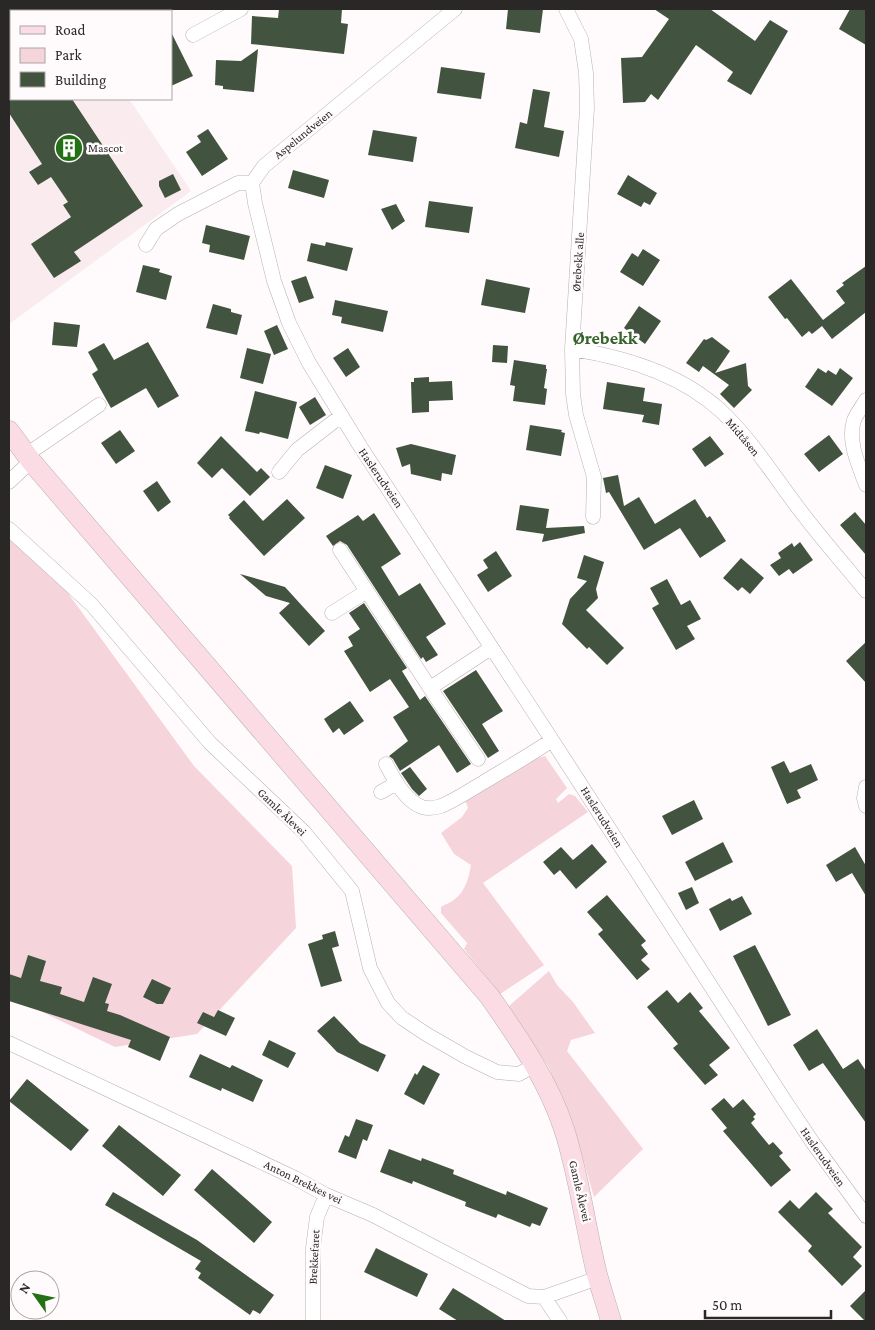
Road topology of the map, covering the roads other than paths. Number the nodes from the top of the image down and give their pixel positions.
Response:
1 (241, 9) edge
2 (455, 9) edge
3 (566, 9) edge
4 (193, 35) dead end
5 (252, 183) junction
6 (146, 245) dead end
7 (572, 348) junction
8 (866, 400) edge
9 (99, 404) dead end
10 (341, 416) junction
11 (9, 431) edge
12 (28, 458) junction
13 (279, 472) dead end
14 (9, 482) edge
15 (866, 485) edge
16 (593, 517) dead end
17 (9, 529) edge
18 (340, 550) dead end
19 (367, 591) junction
20 (866, 591) edge
21 (332, 613) dead end
22 (491, 648) junction
23 (430, 688) junction
24 (552, 740) junction
25 (478, 759) dead end
26 (386, 764) dead end
27 (397, 783) junction
28 (866, 787) edge
29 (381, 792) dead end
30 (866, 806) edge
31 (9, 1043) edge
32 (535, 1065) junction
33 (326, 1195) junction
34 (866, 1216) edge
35 (598, 1278) junction
36 (544, 1296) junction
37 (313, 1321) edge
38 (560, 1321) edge
39 (611, 1321) edge

1 - 4 street
2 - 5 street, Aspelundveien
3 - 7 street, Ørebekk alle
5 - 6 street
5 - 10 street, Haslerudveien
7 - 16 street, Ørebekk alle
7 - 20 street, Midtåsen
8 - 15 street
9 - 12 street
10 - 13 street
10 - 22 street, Haslerudveien
11 - 12 main road, Gamle Ålevei
12 - 14 street
12 - 32 main road, Gamle Ålevei
17 - 32 street, Gamle Ålevei
18 - 19 street
19 - 21 street
19 - 23 street
22 - 23 street
22 - 24 street, Haslerudveien
23 - 25 street
24 - 27 street
24 - 34 street, Haslerudveien
26 - 27 street
27 - 29 street
28 - 30 street
31 - 33 street, Anton Brekkes vei
32 - 35 main road, Gamle Ålevei
33 - 36 street, Anton Brekkes vei
33 - 37 street, Brekkefaret
35 - 36 street, Anton Brekkes vei
35 - 39 main road, Gamle Ålevei
36 - 38 street

